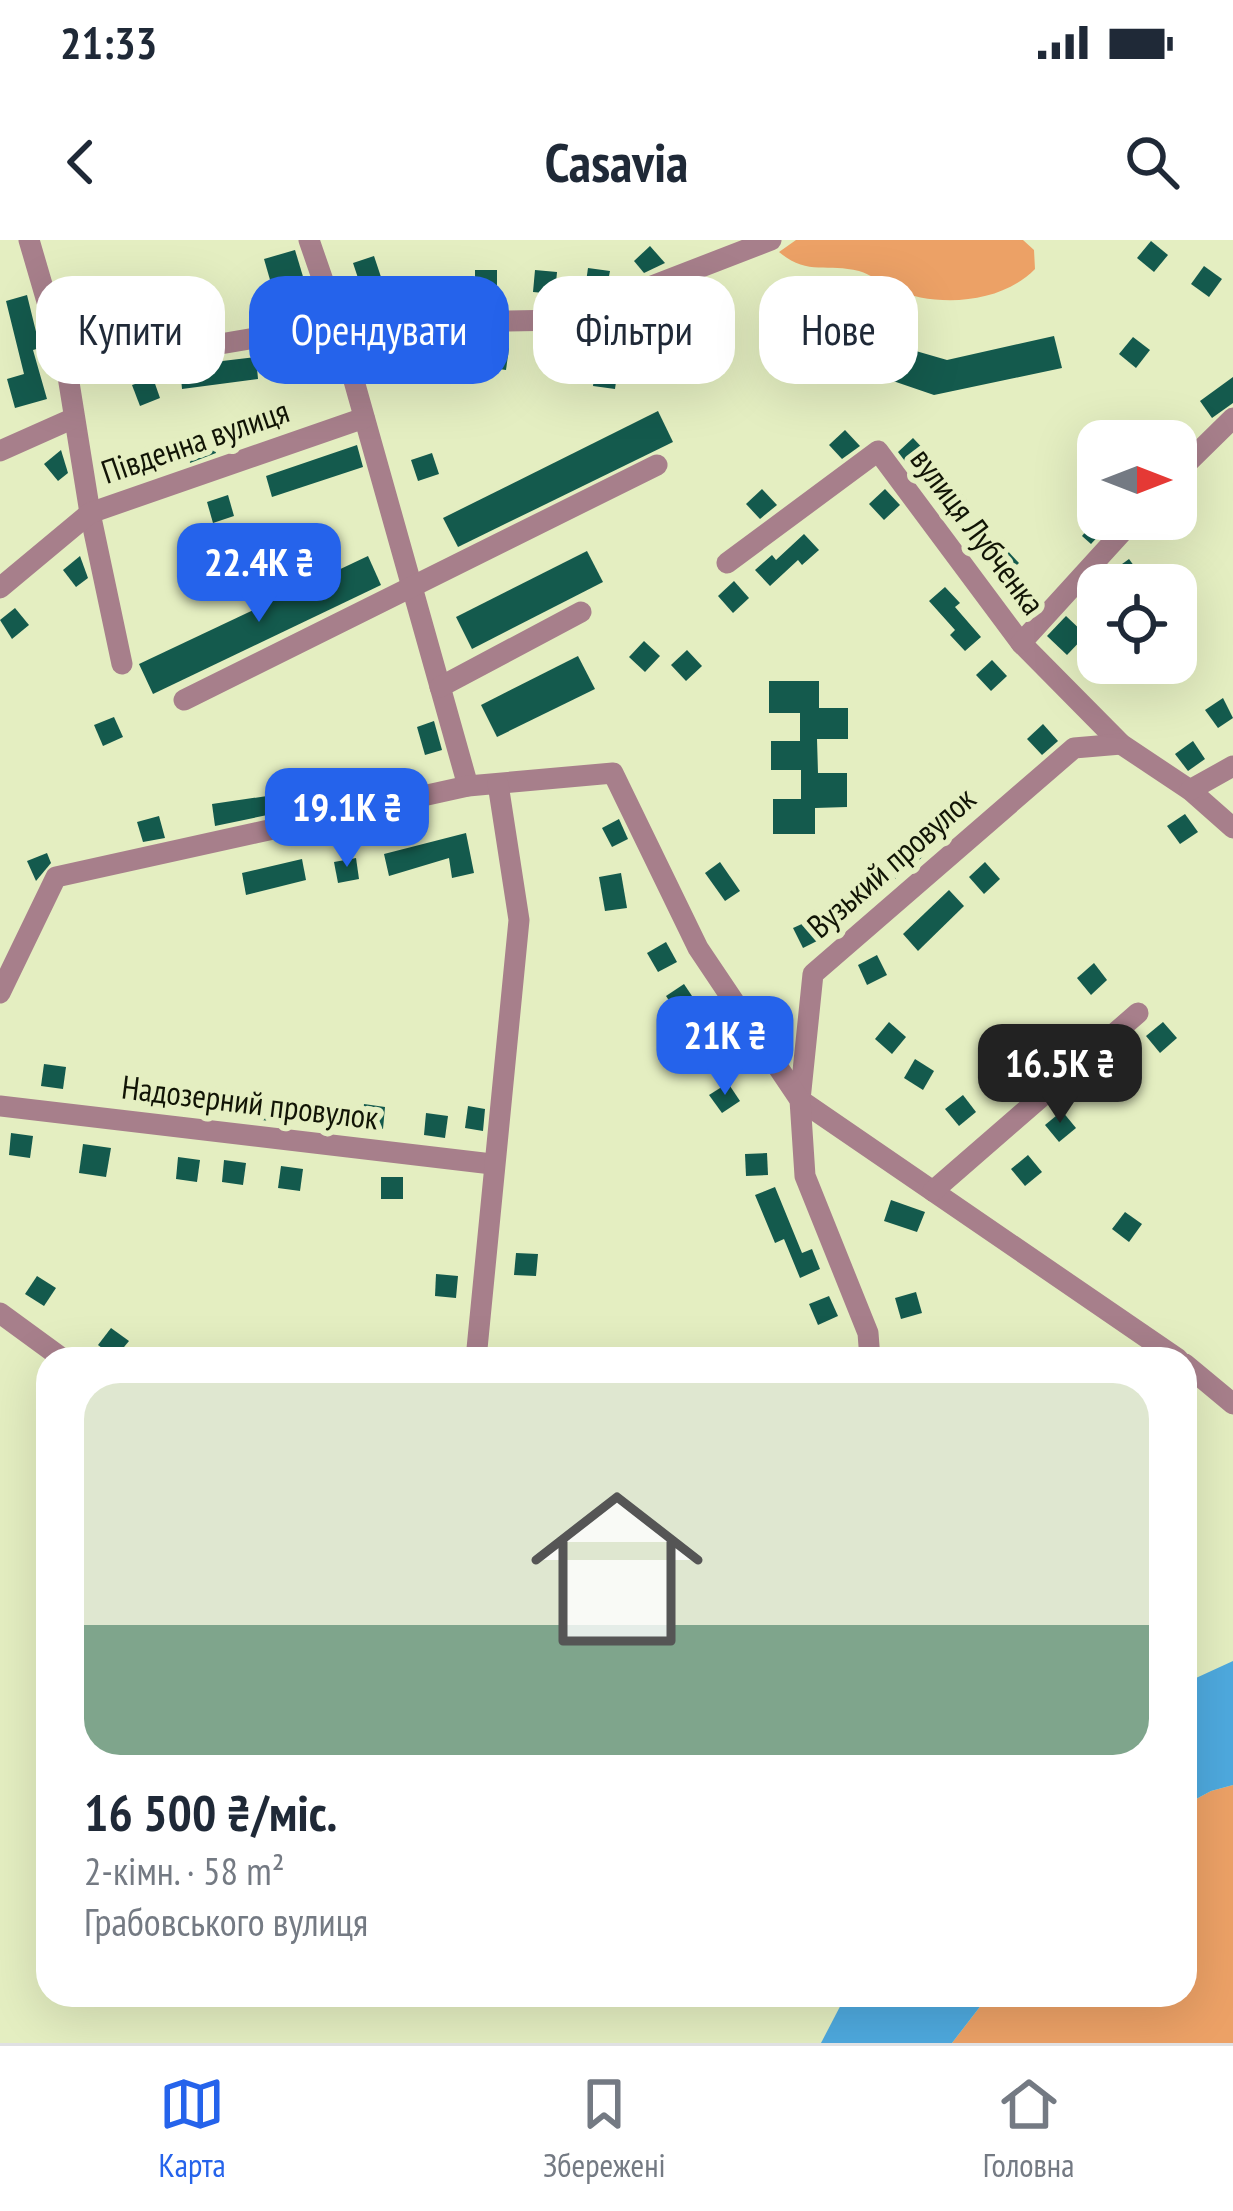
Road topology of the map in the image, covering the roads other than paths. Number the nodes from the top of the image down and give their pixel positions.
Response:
1 (29, 240) edge
2 (309, 240) edge
3 (770, 240) edge
4 (40, 276) edge
5 (321, 276) edge
6 (509, 321) edge
7 (69, 384) edge
8 (355, 384) edge
9 (74, 418) junction
10 (364, 418) junction
11 (1233, 418) edge
12 (0, 451) edge
13 (1197, 453) edge
14 (657, 465) dead end
15 (90, 513) junction
16 (1116, 540) edge
17 (727, 562) dead end
18 (412, 587) junction
19 (0, 588) edge
20 (581, 612) dead end
21 (1021, 643) junction
22 (122, 664) dead end
23 (440, 687) junction
24 (1076, 699) junction
25 (184, 700) dead end
26 (1121, 744) junction
27 (1074, 748) junction
28 (1233, 766) edge
29 (498, 784) junction
30 (468, 786) junction
31 (1190, 790) junction
32 (1233, 828) edge
33 (0, 993) edge
34 (1138, 1013) dead end
35 (800, 1100) junction
36 (0, 1106) edge
37 (492, 1164) junction
38 (933, 1191) junction
39 (0, 1312) edge
40 (868, 1333) junction
41 (47, 1347) edge
42 (477, 1347) edge
43 (869, 1347) edge
44 (874, 1347) edge
45 (1164, 1347) edge
46 (1197, 1374) edge
47 (1233, 1404) edge

1 - 4 street
2 - 5 street
3 - 6 street
7 - 9 street
8 - 10 street
9 - 12 street
9 - 15 street
10 - 15 street, Південна вулиця
10 - 18 street
11 - 13 street
14 - 18 street
15 - 19 street, Південна вулиця
15 - 22 street
16 - 21 street
17 - 21 street, вулиця Лубченка
18 - 23 street
18 - 25 street
20 - 23 street
21 - 24 street, вулиця Лубченка
23 - 30 street
24 - 26 street, вулиця Лубченка
24 - 27 street
26 - 27 street
26 - 31 street, вулиця Лубченка
27 - 35 street, Вузький провулок
28 - 31 street
29 - 30 street
29 - 35 street
29 - 37 street
30 - 33 street
31 - 32 street, вулиця Лубченка
34 - 38 street
35 - 38 street
35 - 40 street, Вузький провулок
36 - 37 street, Надозерний провулок
37 - 42 street
38 - 45 street
39 - 41 street
40 - 43 street
40 - 44 street, Вузький провулок
46 - 47 street

